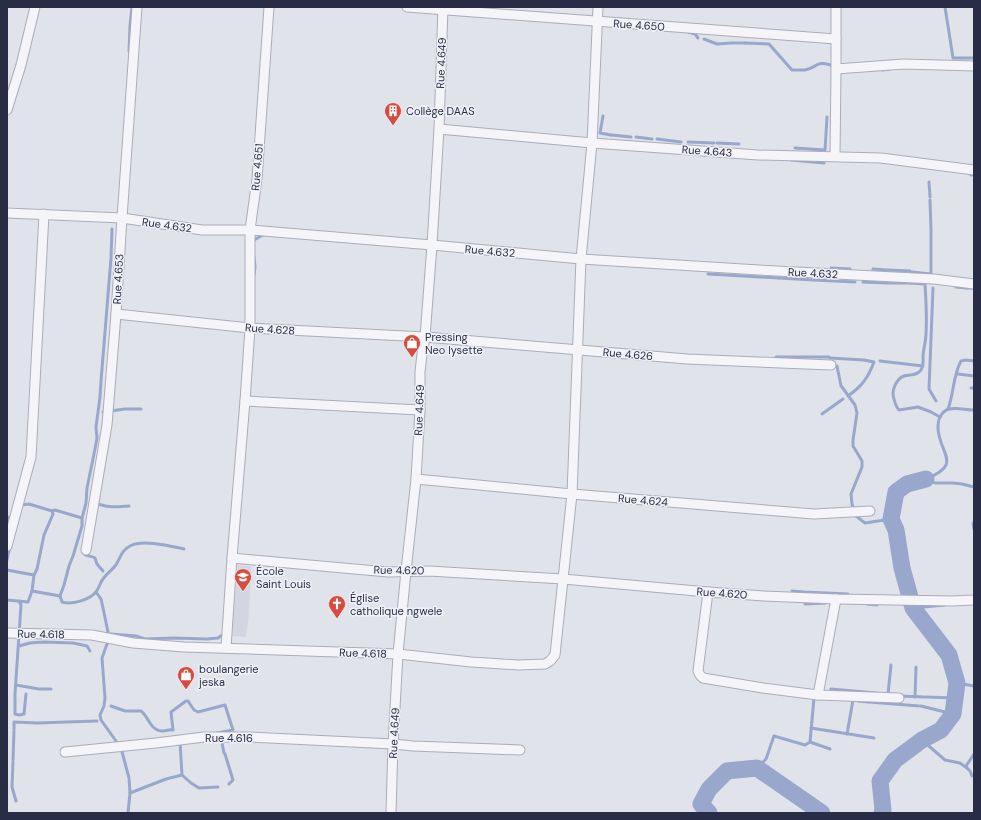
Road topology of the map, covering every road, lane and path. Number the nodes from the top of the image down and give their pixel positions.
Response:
1 (35, 7) edge
2 (137, 7) edge
3 (269, 7) edge
4 (407, 7) edge
5 (598, 7) edge
6 (836, 7) edge
7 (443, 9) edge
8 (597, 22) junction
9 (836, 39) junction
10 (974, 66) edge
11 (836, 69) junction
12 (7, 110) edge
13 (439, 129) junction
14 (592, 143) junction
15 (835, 156) junction
16 (974, 170) edge
17 (7, 213) edge
18 (44, 214) junction
19 (122, 218) junction
20 (250, 230) junction
21 (432, 245) junction
22 (581, 259) junction
23 (974, 284) edge
24 (116, 314) junction
25 (250, 328) junction
26 (425, 338) junction
27 (578, 350) junction
28 (831, 365) dead end
29 (245, 401) junction
30 (420, 410) junction
31 (416, 479) junction
32 (572, 494) junction
33 (870, 511) dead end
34 (7, 546) edge
35 (86, 550) dead end
36 (232, 558) junction
37 (406, 571) junction
38 (563, 579) junction
39 (708, 592) junction
40 (836, 600) junction
41 (974, 600) edge
42 (7, 634) edge
43 (226, 648) junction
44 (398, 654) junction
45 (818, 695) junction
46 (899, 698) dead end
47 (393, 744) junction
48 (520, 750) dead end
49 (65, 752) dead end
50 (391, 813) edge

1 - 12 street
2 - 19 street, Rue 4.653
3 - 20 street, Rue 4.651
4 - 7 street, Rue 4.650
5 - 8 street, Rue 4.618
6 - 9 street
7 - 8 street, Rue 4.650
7 - 13 street, Rue 4.649
8 - 9 street, Rue 4.650
8 - 14 street, Rue 4.618
9 - 11 street
10 - 11 street
11 - 15 street
13 - 14 street, Rue 4.643
13 - 21 street, Rue 4.649
14 - 15 street, Rue 4.643
14 - 22 street, Rue 4.618
15 - 16 street, Rue 4.643
17 - 18 street, Rue 4.632
18 - 19 street, Rue 4.632
18 - 34 street
19 - 20 street, Rue 4.632
19 - 24 street, Rue 4.653
20 - 21 street, Rue 4.632
20 - 25 street, Rue 4.651
21 - 22 street, Rue 4.632
21 - 26 street, Rue 4.649
22 - 23 street, Rue 4.632
22 - 27 street, Rue 4.618
24 - 25 street, Rue 4.628
24 - 35 street, Rue 4.653
25 - 26 street, Rue 4.628
25 - 29 street, Rue 4.651
26 - 27 street, Rue 4.626
26 - 30 street, Rue 4.649
27 - 28 street, Rue 4.626
27 - 32 street, Rue 4.618
29 - 30 street
29 - 36 street
30 - 31 street, Rue 4.649
31 - 32 street, Rue 4.624
31 - 37 street, Rue 4.649
32 - 33 street, Rue 4.624
32 - 38 street, Rue 4.618
36 - 37 street, Rue 4.620
36 - 43 street
37 - 38 street, Rue 4.620
37 - 44 street, Rue 4.649
38 - 39 street, Rue 4.620
38 - 44 street, Rue 4.618
39 - 40 street, Rue 4.620
39 - 45 street
40 - 41 street, Rue 4.620
40 - 45 street
42 - 43 street, Rue 4.618
43 - 44 street, Rue 4.618
44 - 47 street, Rue 4.649
45 - 46 street
47 - 48 street, Rue 4.616
47 - 49 street, Rue 4.616
47 - 50 street, Rue 4.649

